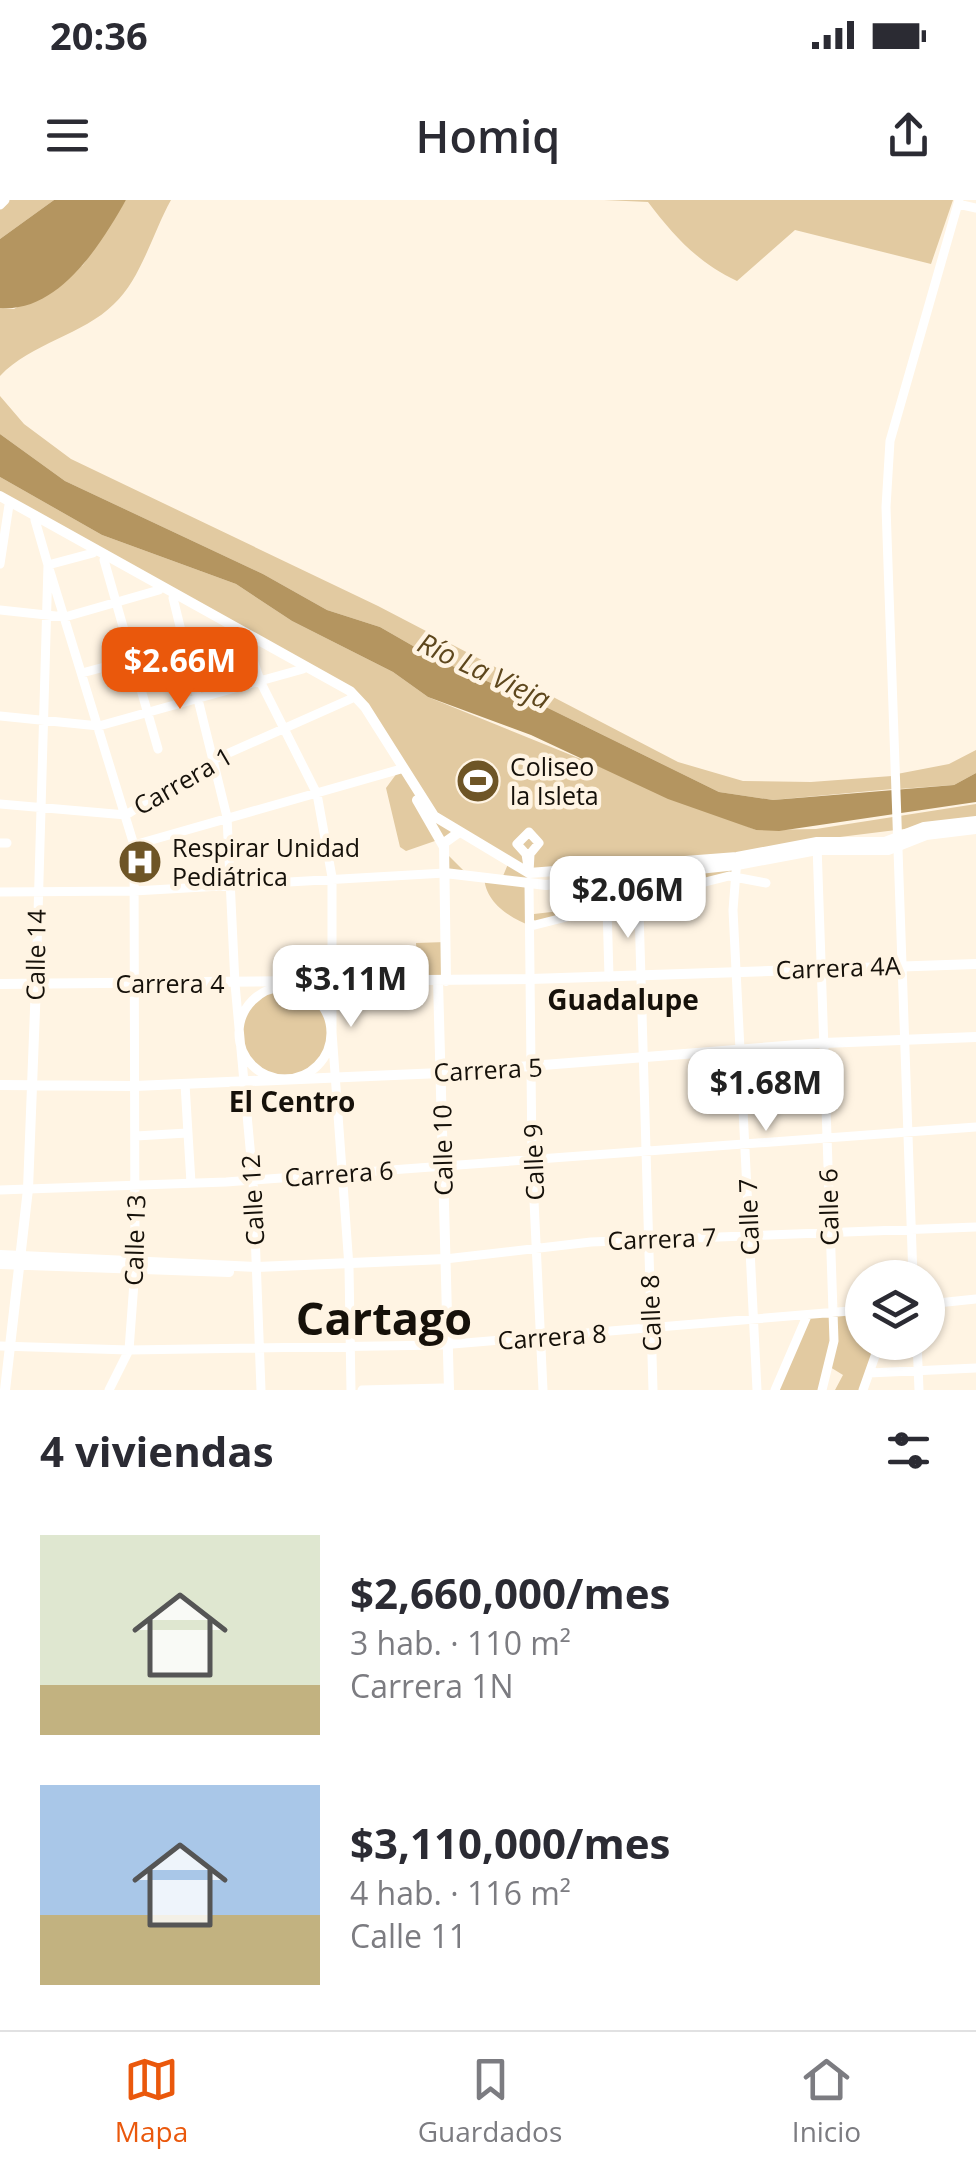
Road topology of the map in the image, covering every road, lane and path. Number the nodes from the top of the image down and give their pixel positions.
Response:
1 (958, 201) edge
2 (976, 208) edge
3 (3, 501) edge
4 (35, 520) junction
5 (93, 553) junction
6 (104, 560) junction
7 (0, 564) edge
8 (48, 565) junction
9 (159, 590) junction
10 (173, 598) junction
11 (115, 604) junction
12 (0, 610) edge
13 (45, 614) junction
14 (65, 616) junction
15 (246, 640) junction
16 (183, 646) junction
17 (130, 659) junction
18 (303, 669) junction
19 (82, 673) junction
20 (261, 682) junction
21 (354, 697) junction
22 (197, 701) junction
23 (148, 714) junction
24 (0, 716) edge
25 (43, 721) junction
26 (99, 726) junction
27 (285, 727) junction
28 (158, 749) dead end
29 (214, 760) junction
30 (400, 769) junction
31 (317, 794) junction
32 (0, 804) edge
33 (41, 808) junction
34 (126, 815) junction
35 (227, 817) junction
36 (976, 825) edge
37 (458, 834) junction
38 (898, 839) junction
39 (134, 845) junction
40 (817, 846) junction
41 (444, 848) junction
42 (528, 854) dead end
43 (507, 860) junction
44 (737, 861) junction
45 (445, 872) junction
46 (494, 876) junction
47 (638, 876) junction
48 (332, 877) junction
49 (529, 878) junction
50 (736, 878) junction
51 (766, 883) dead end
52 (232, 884) junction
53 (134, 890) junction
54 (0, 892) edge
55 (36, 892) junction
56 (639, 896) junction
57 (607, 906) junction
58 (530, 926) junction
59 (976, 964) edge
60 (902, 966) junction
61 (820, 969) junction
62 (736, 972) junction
63 (641, 976) junction
64 (609, 977) junction
65 (531, 980) junction
66 (442, 981) junction
67 (333, 982) junction
68 (0, 984) edge
69 (36, 984) junction
70 (135, 984) junction
71 (235, 984) junction
72 (284, 984) junction
73 (332, 1032) junction
74 (239, 1036) junction
75 (976, 1037) edge
76 (906, 1041) junction
77 (824, 1043) junction
78 (741, 1051) junction
79 (644, 1060) junction
80 (531, 1068) junction
81 (441, 1072) junction
82 (334, 1078) junction
83 (288, 1080) junction
84 (244, 1081) junction
85 (33, 1084) junction
86 (185, 1084) junction
87 (0, 1086) edge
88 (135, 1086) junction
89 (976, 1127) edge
90 (909, 1132) junction
91 (187, 1133) junction
92 (136, 1136) junction
93 (828, 1136) junction
94 (747, 1143) junction
95 (647, 1151) junction
96 (532, 1159) junction
97 (442, 1165) junction
98 (344, 1174) junction
99 (253, 1180) junction
100 (191, 1183) junction
101 (136, 1186) junction
102 (28, 1189) junction
103 (0, 1190) edge
104 (976, 1226) edge
105 (912, 1229) junction
106 (829, 1234) junction
107 (749, 1236) junction
108 (649, 1239) junction
109 (537, 1246) junction
110 (912, 1254) junction
111 (0, 1256) edge
112 (445, 1259) junction
113 (20, 1260) junction
114 (910, 1260) edge
115 (912, 1260) edge
116 (0, 1264) edge
117 (136, 1265) junction
118 (349, 1266) junction
119 (258, 1270) junction
120 (976, 1299) edge
121 (945, 1302) edge
122 (845, 1312) edge
123 (833, 1314) junction
124 (807, 1316) junction
125 (754, 1320) junction
126 (651, 1331) junction
127 (543, 1338) junction
128 (444, 1345) junction
129 (5, 1346) edge
130 (260, 1346) junction
131 (350, 1346) junction
132 (130, 1350) junction
133 (874, 1360) edge
134 (918, 1360) edge
135 (976, 1368) edge
136 (918, 1371) junction
137 (869, 1373) junction
138 (445, 1389) edge
139 (5, 1390) edge
140 (109, 1390) edge
141 (262, 1390) edge
142 (350, 1390) edge
143 (362, 1390) edge
144 (543, 1390) edge
145 (653, 1390) edge
146 (756, 1390) edge
147 (775, 1390) edge
148 (822, 1390) edge
149 (864, 1390) edge
150 (919, 1390) edge

1 - 2 street
1 - 38 street
3 - 4 main road
3 - 7 street
3 - 21 main road
4 - 5 main road
4 - 8 street, Calle 14
5 - 6 main road
5 - 8 street
6 - 9 main road
6 - 11 street
8 - 13 street, Calle 14
8 - 14 street
9 - 10 main road
9 - 11 street
10 - 15 main road
10 - 16 street, Calle 12
11 - 14 street
11 - 17 street
12 - 13 street
13 - 14 street
13 - 25 street, Calle 14
14 - 19 street
15 - 18 main road
15 - 20 street
16 - 17 street
16 - 22 street, Calle 12
17 - 19 street
17 - 23 street
18 - 20 street
18 - 21 main road
19 - 26 street
20 - 22 street
20 - 27 street
21 - 27 street, Carrera 1
21 - 30 main road
21 - 37 main road
22 - 23 street
22 - 29 street, Calle 12
23 - 26 street
23 - 28 street
24 - 25 street
25 - 26 street
25 - 33 street, Calle 14
26 - 34 street
27 - 29 street, Carrera 1
27 - 31 street
29 - 34 street, Carrera 1
29 - 35 street, Calle 12
30 - 31 street
30 - 41 main road
31 - 35 street
31 - 48 street
32 - 33 street, Carrera 1
33 - 34 street, Carrera 1
33 - 55 street, Calle 14
34 - 39 street
35 - 39 street
35 - 52 street, Calle 12
36 - 38 main road
37 - 41 main road
37 - 43 main road
38 - 40 main road
38 - 60 street
39 - 53 street
40 - 44 main road
40 - 61 street, Calle 6
41 - 45 main road, Calle 10
41 - 46 main road
42 - 49 street, Calle 9
43 - 46 main road
43 - 49 main road
44 - 47 main road
44 - 49 main road
44 - 50 street, Calle 7
45 - 46 main road
45 - 48 street
45 - 66 main road, Calle 10
46 - 49 main road
47 - 49 main road
47 - 56 street, Calle 8
48 - 52 street
48 - 67 street
49 - 58 street, Calle 9
50 - 51 street
50 - 56 street
50 - 62 street, Calle 7
52 - 53 street
52 - 71 street, Calle 12
53 - 55 street
53 - 70 street
54 - 55 street
55 - 69 street, Calle 14
56 - 57 street
56 - 63 street, Calle 8
57 - 58 street
57 - 64 street
58 - 65 street, Calle 9
59 - 60 main road, Carrera 4A
60 - 61 main road, Carrera 4A
60 - 76 street
61 - 62 main road, Carrera 4A
61 - 77 street, Calle 6
62 - 63 main road, Carrera 4A
62 - 78 street, Calle 7
63 - 64 main road, Carrera 4
63 - 79 street, Calle 8
64 - 65 main road, Carrera 4
65 - 66 main road, Carrera 4
65 - 80 street, Calle 9
66 - 67 main road, Carrera 4
66 - 81 main road, Calle 10
67 - 72 main road, Carrera 4
67 - 73 street
68 - 69 main road, Carrera 4
69 - 70 main road, Carrera 4
69 - 85 main road, Calle 14
70 - 71 main road, Carrera 4
70 - 88 street, Calle 13
71 - 72 main road, Carrera 4
71 - 74 street, Calle 12
72 - 73 street
72 - 74 street
73 - 82 street
73 - 83 street
74 - 83 street
74 - 84 street, Calle 12
75 - 76 main road, Carrera 5
76 - 77 main road, Carrera 5
76 - 90 street
77 - 78 main road, Carrera 5
77 - 93 street, Calle 6
78 - 79 main road, Carrera 5
78 - 94 street, Calle 7
79 - 80 main road, Carrera 5
79 - 95 street, Calle 8
80 - 81 main road, Carrera 5
80 - 96 street, Calle 9
81 - 82 main road, Carrera 5
81 - 97 main road, Calle 10
82 - 83 main road, Carrera 5
82 - 98 street
83 - 84 main road, Carrera 5
84 - 86 main road, Carrera 5
84 - 99 street, Calle 12
85 - 87 main road, Carrera 5
85 - 88 main road, Carrera 5
85 - 102 main road, Calle 14
86 - 88 main road, Carrera 5
86 - 91 street
88 - 92 street, Calle 13
89 - 90 street, Carrera 6
90 - 93 street, Carrera 6
90 - 105 street
91 - 92 street
91 - 100 street
92 - 101 street, Calle 13
93 - 94 street, Carrera 6
93 - 106 street, Calle 6
94 - 95 street, Carrera 6
94 - 107 street, Calle 7
95 - 96 street, Carrera 6
95 - 108 street, Calle 8
96 - 97 street, Carrera 6
96 - 109 street, Calle 9
97 - 98 street, Carrera 6
97 - 112 main road, Calle 10
98 - 99 street, Carrera 6
98 - 118 street
99 - 100 street, Carrera 6
99 - 119 street, Calle 12
100 - 101 street, Carrera 6
101 - 102 street, Carrera 6
101 - 117 street, Calle 13
102 - 103 street, Carrera 6
102 - 113 main road, Calle 14
104 - 105 street, Carrera 7
105 - 106 street, Carrera 7
105 - 110 street
106 - 107 street, Carrera 7
106 - 123 street, Calle 6
107 - 108 street, Carrera 7
107 - 125 street, Calle 7
108 - 109 street, Carrera 7
108 - 126 street, Calle 8
109 - 112 street, Carrera 7
109 - 127 street, Calle 9
110 - 114 street
110 - 115 street
111 - 113 main road, Carrera 7
112 - 118 main road, Carrera 7
112 - 128 main road, Calle 10
113 - 116 main road, Carrera 7
113 - 117 main road, Carrera 7
113 - 129 main road, Calle 14
117 - 119 main road, Carrera 7
117 - 132 street, Calle 13
118 - 119 main road, Carrera 7
118 - 131 street
119 - 130 street, Calle 12
120 - 121 street
122 - 123 street, Carrera 8
123 - 124 street, Carrera 8
123 - 148 street, Calle 6
124 - 125 street, Carrera 8
124 - 147 street
125 - 126 street, Carrera 8
125 - 146 street, Calle 7
126 - 127 street, Carrera 8
126 - 145 street, Calle 8
127 - 128 street, Carrera 8
127 - 144 street, Calle 9
128 - 131 street, Carrera 8
128 - 138 main road, Calle 10
129 - 132 street, Carrera 8
129 - 139 main road, Calle 14
130 - 131 street, Carrera 8
130 - 132 street, Carrera 8
130 - 141 street, Calle 12
131 - 142 street
132 - 140 street, Calle 13
133 - 137 street
134 - 136 street
135 - 136 street
136 - 137 street
136 - 150 street
137 - 149 street
138 - 143 street

